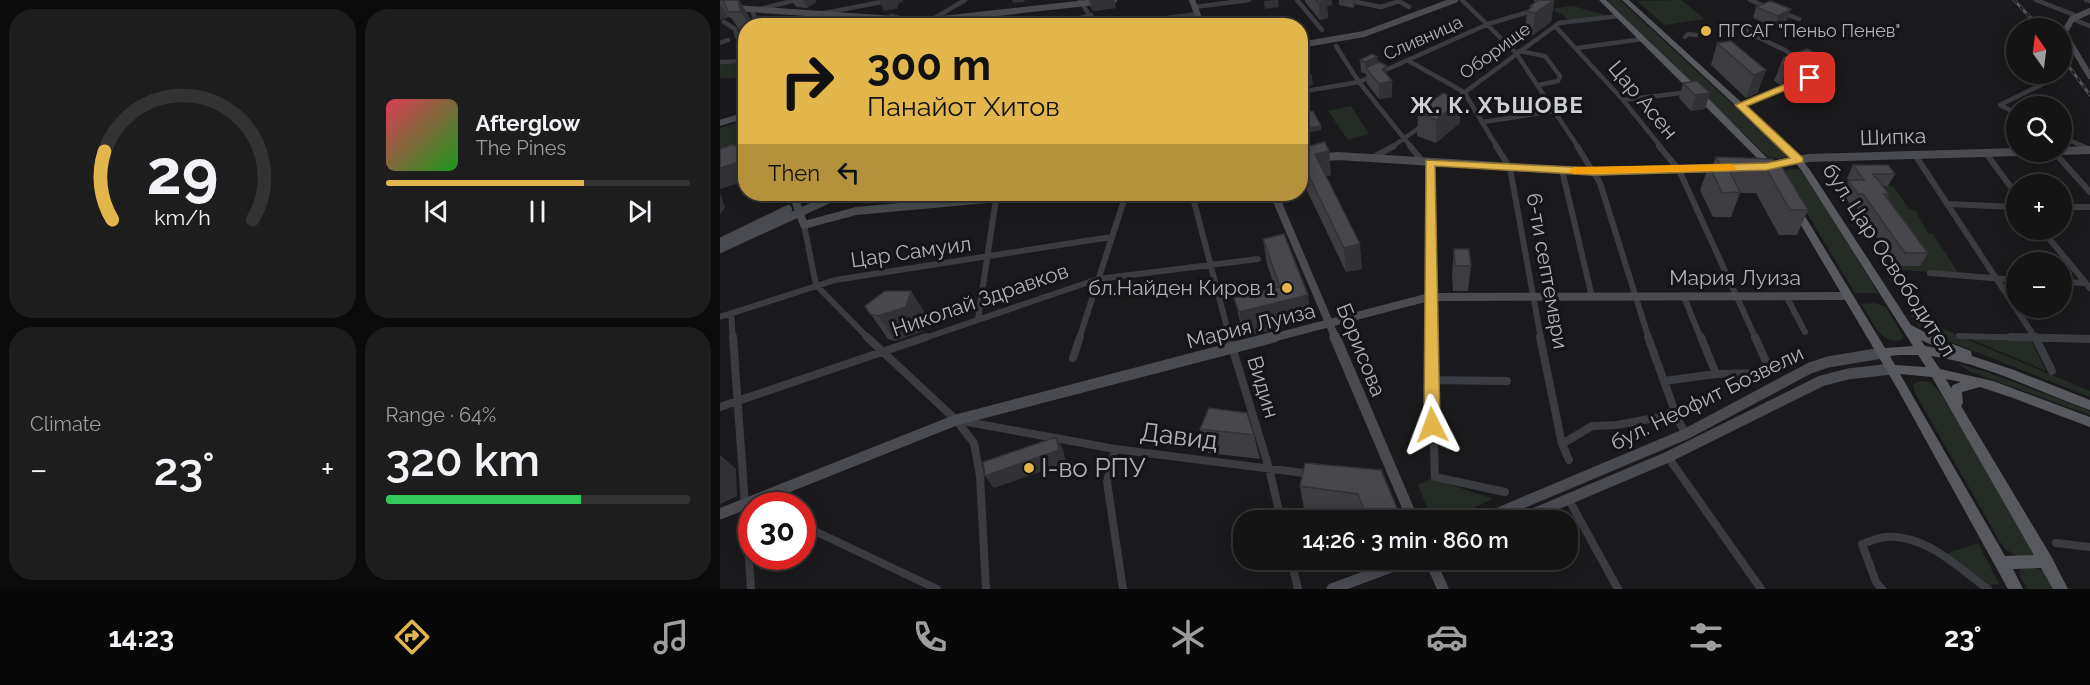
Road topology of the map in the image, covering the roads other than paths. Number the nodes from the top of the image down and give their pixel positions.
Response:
1 (796, 0) edge
2 (892, 0) edge
3 (965, 0) edge
4 (1114, 0) edge
5 (1192, 0) edge
6 (1249, 0) edge
7 (1297, 0) edge
8 (1346, 0) edge
9 (1446, 0) edge
10 (1455, 0) edge
11 (1462, 0) edge
12 (1602, 0) edge
13 (1625, 0) edge
14 (1749, 0) edge
15 (2036, 0) edge
16 (1398, 1) edge
17 (1081, 2) edge
18 (1409, 7) dead end
19 (1543, 8) edge
20 (720, 9) edge
21 (759, 9) junction
22 (1196, 10) junction
23 (2090, 11) edge
24 (753, 14) junction
25 (823, 15) junction
26 (1091, 15) junction
27 (972, 16) joint
28 (1619, 16) junction
29 (755, 18) edge
30 (848, 18) edge
31 (932, 18) edge
32 (958, 18) edge
33 (1081, 18) edge
34 (1092, 18) edge
35 (1163, 18) edge
36 (1199, 18) edge
37 (2074, 18) junction
38 (1799, 19) dead end
39 (724, 22) dead end
40 (1488, 24) junction
41 (1557, 25) junction
42 (1748, 26) dead end
43 (2090, 26) edge
44 (1322, 30) dead end
45 (1695, 35) dead end
46 (738, 37) edge
47 (1685, 37) dead end
48 (1642, 39) junction
49 (728, 40) dead end
50 (1308, 42) edge
51 (1308, 42) edge
52 (720, 43) edge
53 (1336, 46) dead end
54 (1577, 48) junction
55 (1517, 52) junction
56 (1407, 60) junction
57 (720, 62) edge
58 (738, 62) edge
59 (2089, 73) edge
60 (1359, 81) junction
61 (2043, 84) edge
62 (1539, 85) junction
63 (1308, 91) edge
64 (1696, 91) junction
65 (1464, 92) junction
66 (2018, 96) edge
67 (1623, 100) junction
68 (1448, 105) edge
69 (1740, 105) junction
70 (1556, 111) junction
71 (738, 117) edge
72 (1431, 118) edge
73 (1483, 122) junction
74 (720, 123) edge
75 (1406, 139) junction
76 (2072, 142) edge
77 (2087, 150) edge
78 (2072, 151) edge
79 (1985, 152) junction
80 (2006, 152) edge
81 (1915, 155) junction
82 (2090, 156) edge
83 (1308, 158) edge
84 (1371, 159) junction
85 (1799, 160) junction
86 (1426, 162) junction
87 (2063, 162) edge
88 (1756, 167) edge
89 (1510, 168) junction
90 (1734, 168) edge
91 (1562, 170) junction
92 (1679, 170) junction
93 (1773, 170) junction
94 (1594, 172) junction
95 (2006, 180) edge
96 (2090, 192) edge
97 (795, 201) edge
98 (812, 201) edge
99 (818, 201) edge
100 (973, 201) edge
101 (996, 201) edge
102 (1124, 201) edge
103 (1194, 201) edge
104 (1278, 201) edge
105 (1793, 203) edge
106 (1948, 204) junction
107 (2006, 207) edge
108 (2072, 207) edge
109 (2090, 207) edge
110 (797, 208) junction
111 (804, 225) junction
112 (1112, 237) junction
113 (723, 239) edge
114 (2050, 240) edge
115 (720, 249) edge
116 (987, 257) junction
117 (1258, 259) dead end
118 (1210, 265) junction
119 (1930, 273) dead end
120 (1098, 279) junction
121 (1997, 279) junction
122 (2006, 279) edge
123 (2072, 283) edge
124 (816, 285) junction
125 (2087, 285) edge
126 (1736, 296) junction
127 (1786, 296) junction
128 (1848, 296) junction
129 (1429, 297) junction
130 (1532, 297) junction
131 (1592, 297) junction
132 (1634, 297) junction
133 (1684, 297) junction
134 (731, 313) junction
135 (720, 317) edge
136 (978, 319) junction
137 (1329, 324) junction
138 (1905, 325) junction
139 (1805, 332) dead end
140 (1959, 336) dead end
141 (2036, 338) junction
142 (2090, 339) edge
143 (1232, 349) junction
144 (1922, 350) junction
145 (882, 352) junction
146 (1882, 353) junction
147 (1073, 358) dead end
148 (1891, 369) junction
149 (1935, 371) junction
150 (2052, 371) dead end
151 (1716, 375) junction
152 (2014, 375) junction
153 (1430, 380) junction
154 (1507, 381) dead end
155 (1664, 381) junction
156 (1985, 382) junction
157 (737, 401) junction
158 (2090, 405) edge
159 (720, 407) edge
160 (1676, 414) junction
161 (1962, 418) junction
162 (956, 420) junction
163 (2090, 422) edge
164 (1686, 434) junction
165 (1562, 444) junction
166 (1115, 449) junction
167 (1668, 457) junction
168 (1569, 460) dead end
169 (1269, 468) junction
170 (1316, 475) edge
171 (743, 492) edge
172 (775, 492) edge
173 (1505, 492) dead end
174 (1569, 500) junction
175 (738, 506) edge
176 (1279, 510) edge
177 (1407, 510) edge
178 (1506, 510) edge
179 (1544, 510) edge
180 (720, 514) edge
181 (816, 532) edge
182 (2056, 543) dead end
183 (2090, 546) edge
184 (2046, 561) junction
185 (2002, 563) junction
186 (749, 570) edge
187 (1293, 570) edge
188 (1383, 570) edge
189 (1434, 570) edge
190 (751, 589) edge
191 (937, 589) edge
192 (986, 589) edge
193 (1124, 589) edge
194 (1298, 589) edge
195 (1332, 589) edge
196 (1443, 589) edge
197 (1618, 589) edge
198 (1761, 589) edge
199 (1882, 589) edge
200 (1988, 589) edge
201 (2016, 589) edge
202 (2061, 589) edge

1 - 21 street
2 - 25 street
3 - 31 street
4 - 17 main road
5 - 22 main road
6 - 22 street
7 - 44 street
8 - 16 street
9 - 50 main road
10 - 51 main road
11 - 40 street
12 - 28 main road
13 - 69 main road, бул. Цар Освободител
14 - 38 street
15 - 37 street
16 - 18 street
17 - 26 street
17 - 27 main road
19 - 40 street, Сливница
20 - 21 main road
20 - 24 main road
21 - 25 main road
22 - 35 street
22 - 36 main road
23 - 37 main road
24 - 25 main road
24 - 29 street
25 - 30 main road
26 - 33 street
26 - 34 street
27 - 32 main road
28 - 41 street, Оборище
28 - 48 main road
37 - 43 street
37 - 59 main road
39 - 46 street
40 - 55 street
40 - 56 street, Сливница
41 - 54 street, Цар Асен
41 - 55 street, Оборище
42 - 69 street
45 - 47 street
48 - 54 street
48 - 64 main road
49 - 52 street
53 - 60 street
54 - 67 street, Цар Асен
55 - 62 street
55 - 62 street
55 - 65 street, Оборище
56 - 60 street, Сливница
56 - 65 street, 6-ти септември
57 - 58 street
60 - 63 street, Сливница
60 - 75 street
61 - 66 street
62 - 70 street
64 - 67 street
64 - 93 main road
65 - 68 street, Оборище
65 - 73 street, 6-ти септември
67 - 92 street, Цар Асен
69 - 85 main road, бул. Цар Освободител
70 - 73 street
70 - 94 street
71 - 74 main road
72 - 75 street
73 - 89 street, 6-ти септември
75 - 84 street
75 - 86 street
76 - 77 street
77 - 78 main road
77 - 82 street
79 - 80 main road, Шипка
79 - 81 main road, Шипка
79 - 95 street
81 - 85 main road, Шипка
81 - 106 street
83 - 84 main road
84 - 86 main road
85 - 93 main road, Шипка
85 - 138 main road, бул. Цар Освободител
86 - 89 main road
86 - 129 street
87 - 96 street
88 - 93 main road, Шипка
89 - 91 main road
89 - 130 street, 6-ти септември
90 - 92 main road
91 - 94 main road
91 - 131 street
92 - 94 main road
92 - 126 street, Цар Асен
94 - 132 street
97 - 110 main road
98 - 110 main road
99 - 110 main road
100 - 111 main road
101 - 116 street
102 - 112 street
103 - 118 street, Видин
104 - 137 main road, Борисова
105 - 128 main road
106 - 107 street
106 - 121 street
108 - 109 street
110 - 111 main road
110 - 113 main road
110 - 115 main road
111 - 124 street
112 - 116 street, Цар Самуил
112 - 120 street
114 - 125 street
116 - 124 street, Цар Самуил
116 - 136 street
117 - 118 street, Николай Здравков
118 - 120 street, Николай Здравков
118 - 143 street, Видин
119 - 121 street
120 - 136 street, Николай Здравков
120 - 147 street
121 - 122 street
121 - 141 street
123 - 125 street
124 - 134 street, Цар Самуил
124 - 145 street
126 - 127 main road, Мария Луиза
126 - 133 main road, Мария Луиза
126 - 151 street, Цар Асен
127 - 128 main road, Мария Луиза
127 - 139 street
128 - 146 main road
129 - 130 main road, Мария Луиза
129 - 137 main road, Мария Луиза
129 - 153 street
130 - 131 main road, Мария Луиза
130 - 165 street, 6-ти септември
131 - 132 main road, Мария Луиза
132 - 133 main road, Мария Луиза
132 - 155 street
133 - 151 street
134 - 135 street, Цар Самуил
134 - 157 street
136 - 145 street, Николай Здравков
137 - 143 main road, Мария Луиза
137 - 177 main road, Борисова
138 - 144 main road, бул. Цар Освободител
138 - 152 main road
140 - 141 street
141 - 142 street
141 - 150 street
143 - 162 main road, Мария Луиза
143 - 169 street, Видин
144 - 146 main road, бул. Неофит Бозвели
144 - 149 main road, бул. Цар Освободител
144 - 152 main road, бул. Неофит Бозвели
145 - 157 street, Николай Здравков
145 - 162 street
146 - 148 main road
146 - 164 main road, бул. Неофит Бозвели
148 - 149 main road, бул. Неофит Бозвели
148 - 167 main road, бул. Неофит Бозвели
148 - 185 main road
149 - 156 main road, бул. Неофит Бозвели
149 - 161 main road, бул. Цар Освободител
151 - 155 street
152 - 158 main road
153 - 154 street
153 - 173 street
155 - 160 street
156 - 161 main road
156 - 163 main road, бул. Неофит Бозвели
157 - 159 street, Николай Здравков
157 - 171 street
160 - 164 street
160 - 165 street
161 - 184 main road, бул. Цар Освободител
162 - 166 street, Давид
162 - 172 main road, Мария Луиза
162 - 192 street
164 - 178 main road, бул. Неофит Бозвели
165 - 168 street, 6-ти септември
166 - 169 street, Давид
166 - 193 street
167 - 174 main road, бул. Неофит Бозвели
167 - 198 street
169 - 170 street, Давид
169 - 176 street, Видин
174 - 179 main road, бул. Неофит Бозвели
174 - 197 street
175 - 180 main road, Мария Луиза
181 - 191 street
182 - 183 street
184 - 185 main road
184 - 202 main road, бул. Цар Освободител
185 - 201 main road
186 - 190 street
187 - 194 street
188 - 195 main road
189 - 196 main road
199 - 200 street

